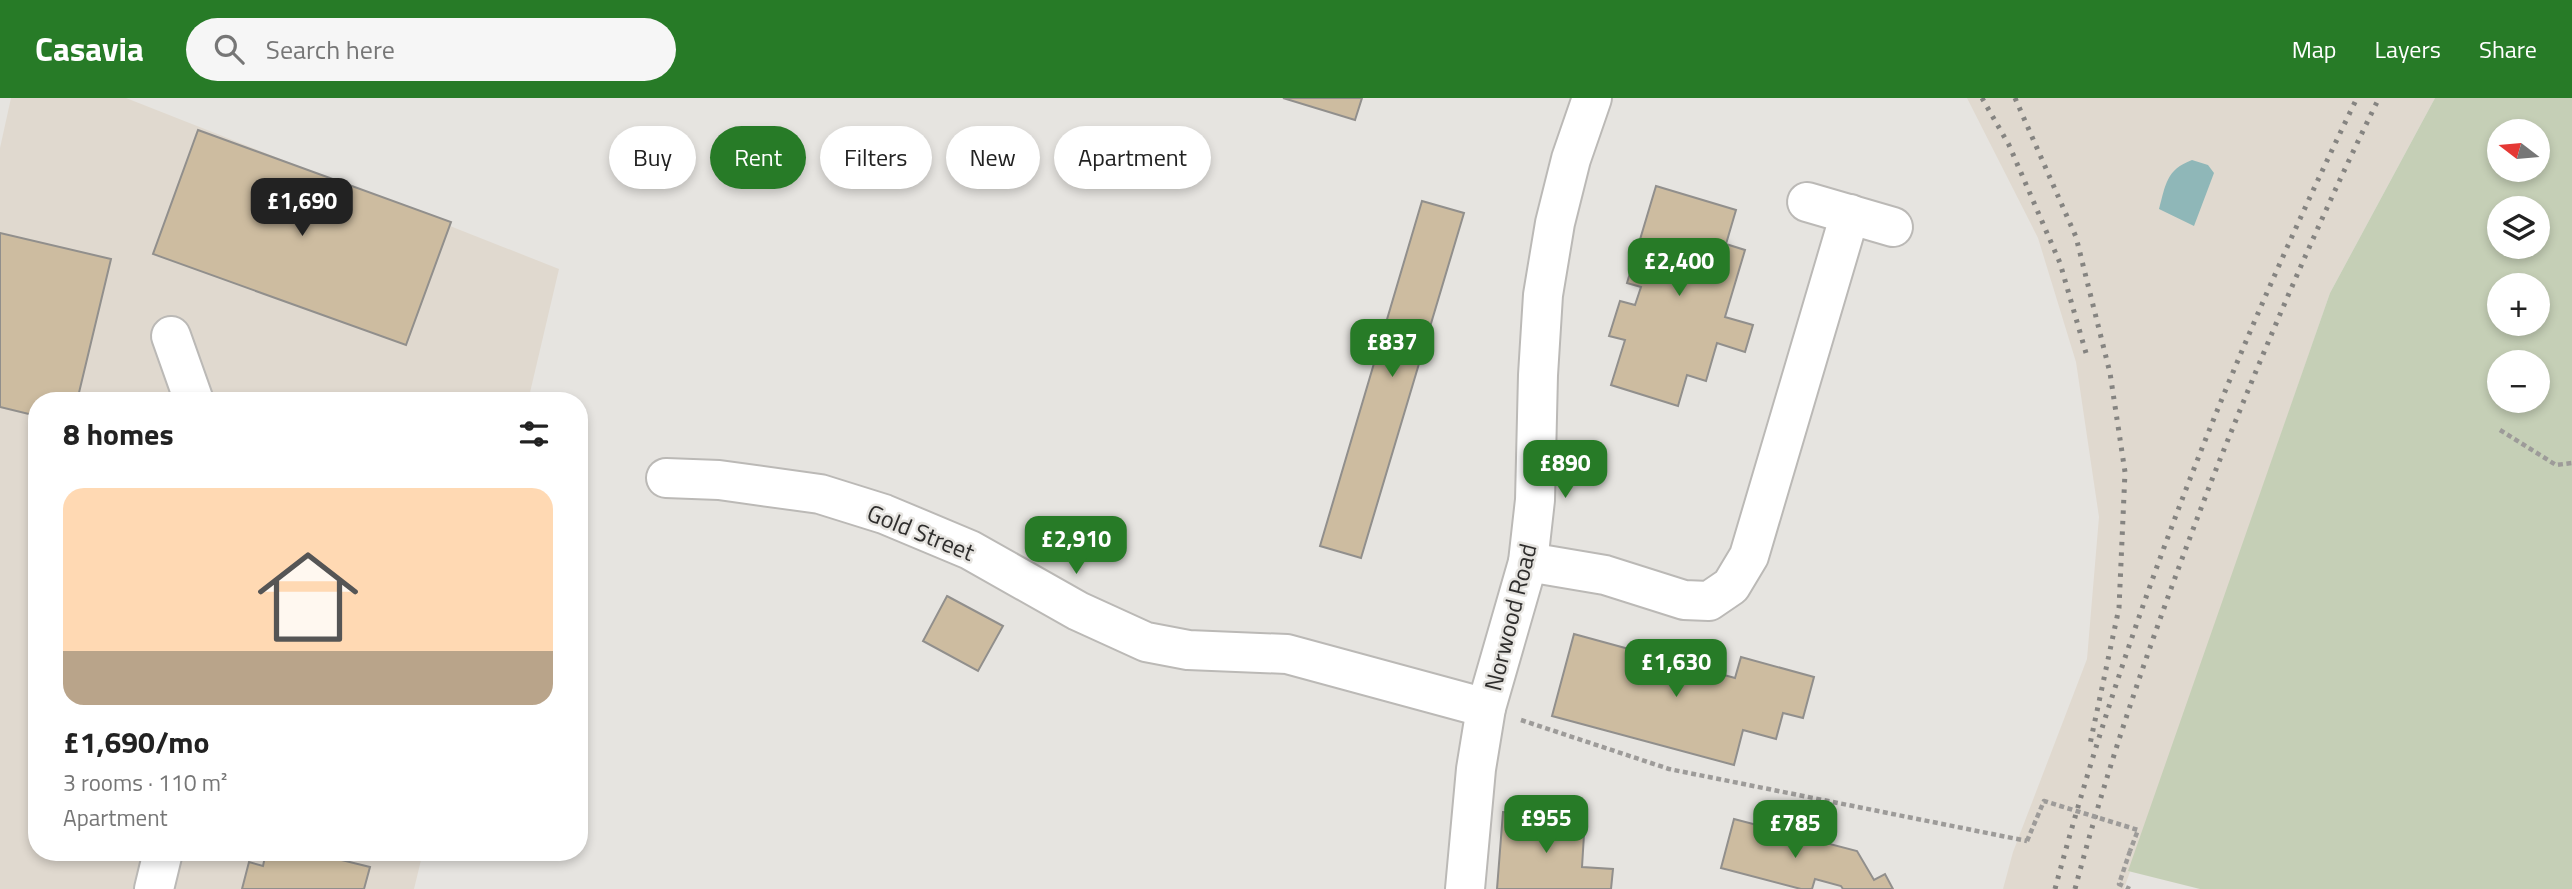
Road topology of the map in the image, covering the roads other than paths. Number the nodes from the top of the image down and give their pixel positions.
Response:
1 (1592, 98) edge
2 (1807, 202) dead end
3 (1850, 214) junction
4 (1893, 227) dead end
5 (170, 336) dead end
6 (191, 392) edge
7 (666, 478) dead end
8 (1528, 562) junction
9 (1486, 708) junction
10 (161, 861) edge
11 (154, 889) edge
12 (1465, 889) edge

1 - 8 street, Norwood Road
2 - 3 street
3 - 4 street
3 - 8 street
5 - 6 street
7 - 9 street, Gold Street
8 - 9 street, Norwood Road
9 - 12 street, Norwood Road
10 - 11 street

